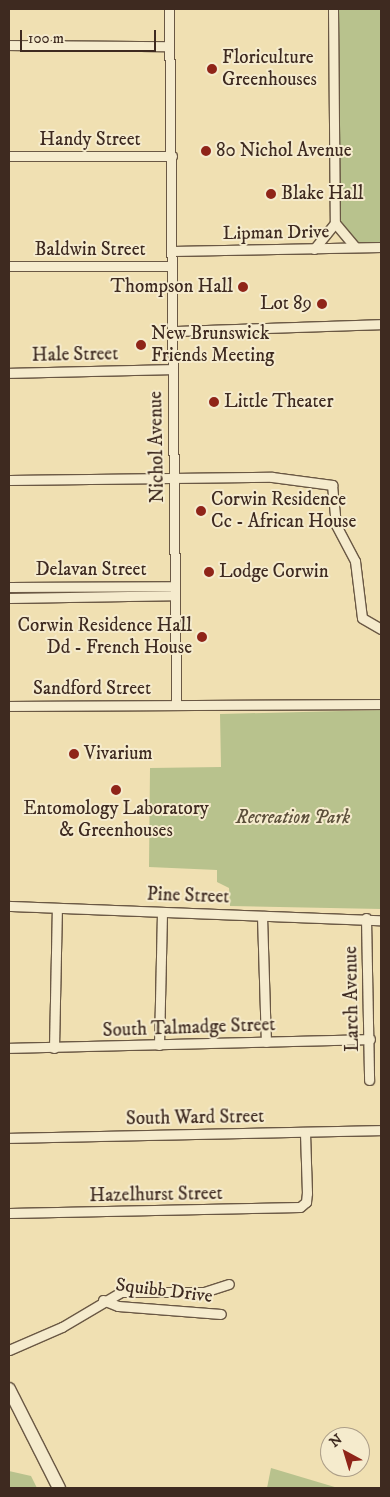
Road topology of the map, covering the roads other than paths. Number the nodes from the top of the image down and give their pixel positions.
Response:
1 (169, 9) edge
2 (333, 9) edge
3 (9, 45) edge
4 (168, 46) junction
5 (9, 156) edge
6 (172, 156) junction
7 (335, 223) junction
8 (355, 247) junction
9 (381, 248) edge
10 (314, 249) junction
11 (172, 251) junction
12 (9, 266) edge
13 (172, 266) junction
14 (381, 324) edge
15 (173, 331) junction
16 (172, 369) junction
17 (9, 373) edge
18 (174, 478) junction
19 (9, 480) edge
20 (9, 587) edge
21 (173, 590) junction
22 (9, 598) edge
23 (381, 629) edge
24 (381, 704) edge
25 (176, 705) junction
26 (9, 706) edge
27 (9, 906) edge
28 (57, 908) junction
29 (162, 912) junction
30 (262, 916) junction
31 (366, 918) junction
32 (381, 920) edge
33 (370, 1039) junction
34 (266, 1042) junction
35 (159, 1045) junction
36 (9, 1048) edge
37 (54, 1048) junction
38 (369, 1080) dead end
39 (381, 1130) edge
40 (305, 1132) junction
41 (9, 1138) edge
42 (9, 1213) edge
43 (229, 1284) dead end
44 (104, 1300) junction
45 (221, 1314) dead end
46 (9, 1350) edge
47 (9, 1389) edge
48 (59, 1488) edge

1 - 4 street, Nichol Avenue
2 - 7 street
3 - 4 street
4 - 6 street, Nichol Avenue
5 - 6 street, Handy Street
6 - 11 street, Nichol Avenue
7 - 8 street
7 - 10 street
8 - 9 street, Lipman Drive
8 - 10 street, Lipman Drive
10 - 11 street, Lipman Drive
11 - 13 street, Nichol Avenue
12 - 13 street, Baldwin Street
13 - 15 street, Nichol Avenue
14 - 15 street
15 - 16 street, Nichol Avenue
16 - 17 street, Hale Street
16 - 18 street, Nichol Avenue
18 - 19 street
18 - 21 street, Nichol Avenue
18 - 23 street
20 - 21 street, Delavan Street
21 - 22 street, Delavan Street
21 - 25 street, Nichol Avenue
24 - 25 street, Sandford Street
25 - 26 street, Sandford Street
27 - 28 street, Pine Street
28 - 29 street, Pine Street
28 - 37 street
29 - 30 street, Pine Street
29 - 35 street
30 - 31 street, Pine Street
30 - 34 street
31 - 32 street, Pine Street
31 - 33 street, Larch Avenue
33 - 34 street, South Talmadge Street
33 - 38 street, Larch Avenue
34 - 35 street, South Talmadge Street
35 - 37 street, South Talmadge Street
36 - 37 street, South Talmadge Street
39 - 40 street, South Ward Street
40 - 41 street, South Ward Street
40 - 42 street, Hazelhurst Street
43 - 44 street, Squibb Drive
44 - 45 street, Squibb Drive
44 - 46 street, Squibb Drive
47 - 48 street

